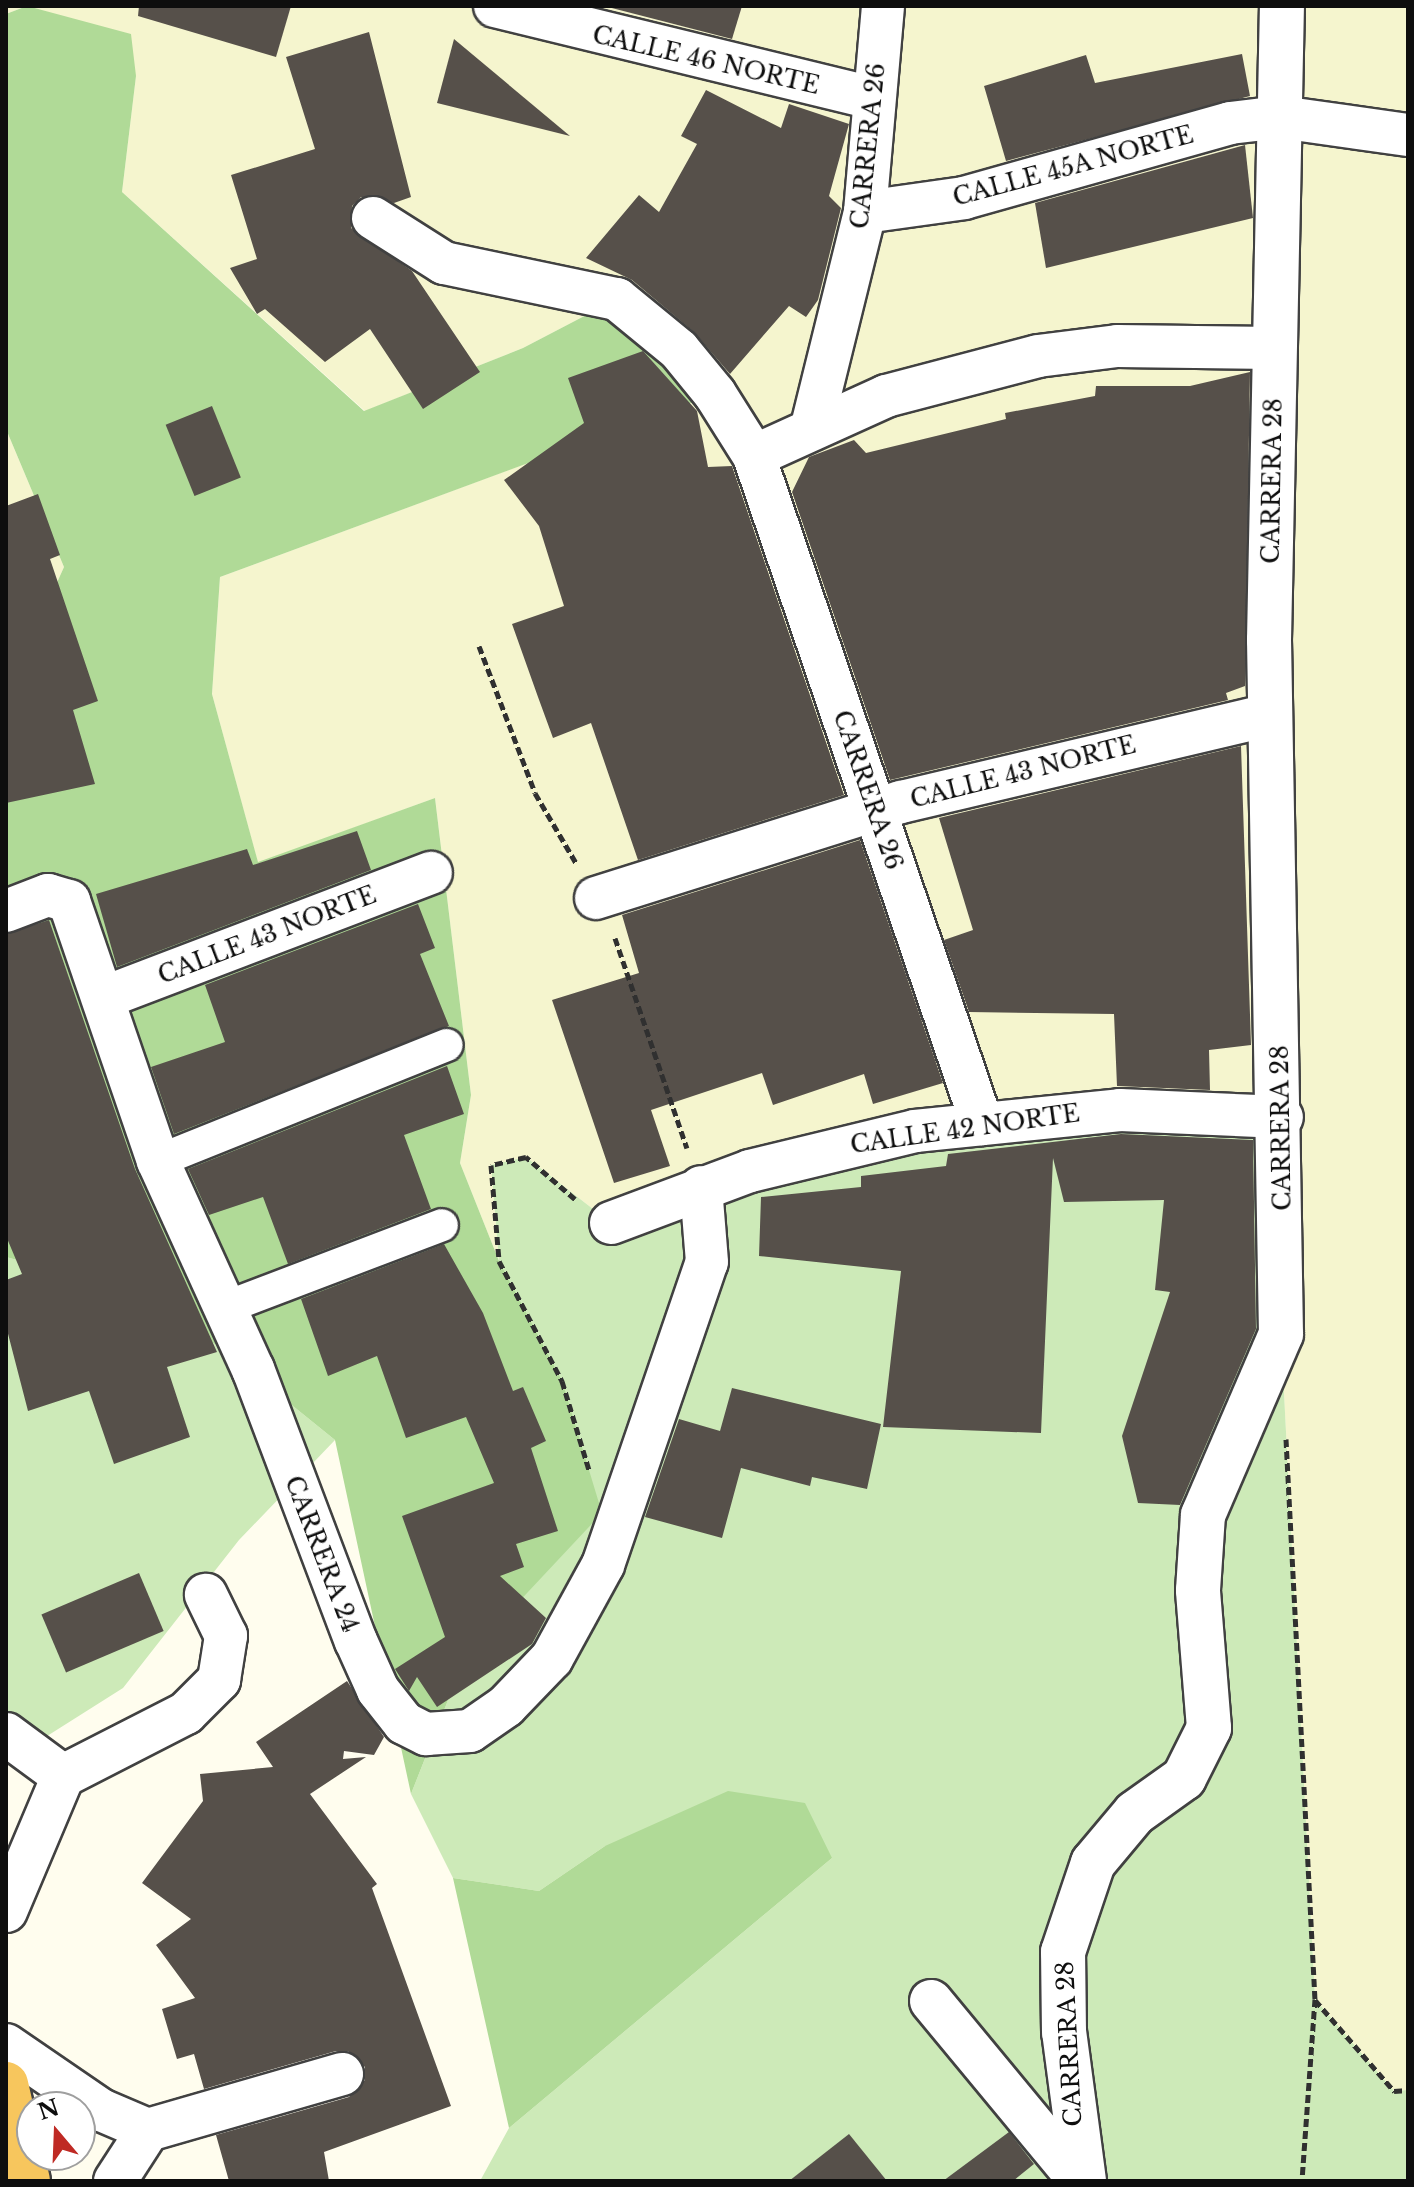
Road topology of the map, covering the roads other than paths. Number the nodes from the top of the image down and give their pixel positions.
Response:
1 (495, 6) edge
2 (883, 6) edge
3 (1282, 6) edge
4 (871, 98) junction
5 (1280, 117) junction
6 (1408, 135) edge
7 (865, 212) junction
8 (373, 218) dead end
9 (1274, 348) junction
10 (812, 426) junction
11 (754, 456) junction
12 (1269, 715) junction
13 (876, 812) junction
14 (431, 873) dead end
15 (596, 898) dead end
16 (6, 911) edge
17 (103, 998) junction
18 (447, 1045) dead end
19 (1282, 1117) junction
20 (982, 1124) junction
21 (158, 1161) junction
22 (701, 1187) junction
23 (611, 1223) road end
24 (442, 1225) dead end
25 (224, 1308) junction
26 (206, 1595) dead end
27 (6, 1734) edge
28 (63, 1776) junction
29 (6, 1911) edge
30 (931, 2001) dead end
31 (6, 2045) edge
32 (342, 2074) dead end
33 (6, 2084) edge
34 (148, 2130) junction
35 (28, 2181) edge
36 (115, 2181) edge
37 (1082, 2181) edge

1 - 4 street, CALLE 46 NORTE
2 - 4 street, CARRERA 26
3 - 5 street, CARRERA 28
4 - 7 street, CARRERA 26
5 - 6 street
5 - 7 street, CALLE 45A NORTE
5 - 9 street, CARRERA 28
7 - 10 street, CARRERA 26
8 - 11 street
9 - 10 street
9 - 12 street, CARRERA 28
10 - 11 street
11 - 13 street, CARRERA 26
12 - 13 street, CALLE 43 NORTE
12 - 19 street, CARRERA 28
13 - 15 street, CALLE 43 NORTE
13 - 20 street, CARRERA 26
14 - 17 street, CALLE 43 NORTE
16 - 17 street, CARRERA 24
17 - 21 street, CARRERA 24
18 - 21 street
19 - 20 street, CALLE 42 NORTE
19 - 37 street, CARRERA 28
20 - 22 street, CALLE 42 NORTE
21 - 25 street, CARRERA 24
22 - 23 street, CALLE 42 NORTE
22 - 25 street, CARRERA 24
24 - 25 street
26 - 28 street
27 - 28 street
28 - 29 street
30 - 37 street
31 - 34 street
32 - 34 street
33 - 35 highway
34 - 36 street

